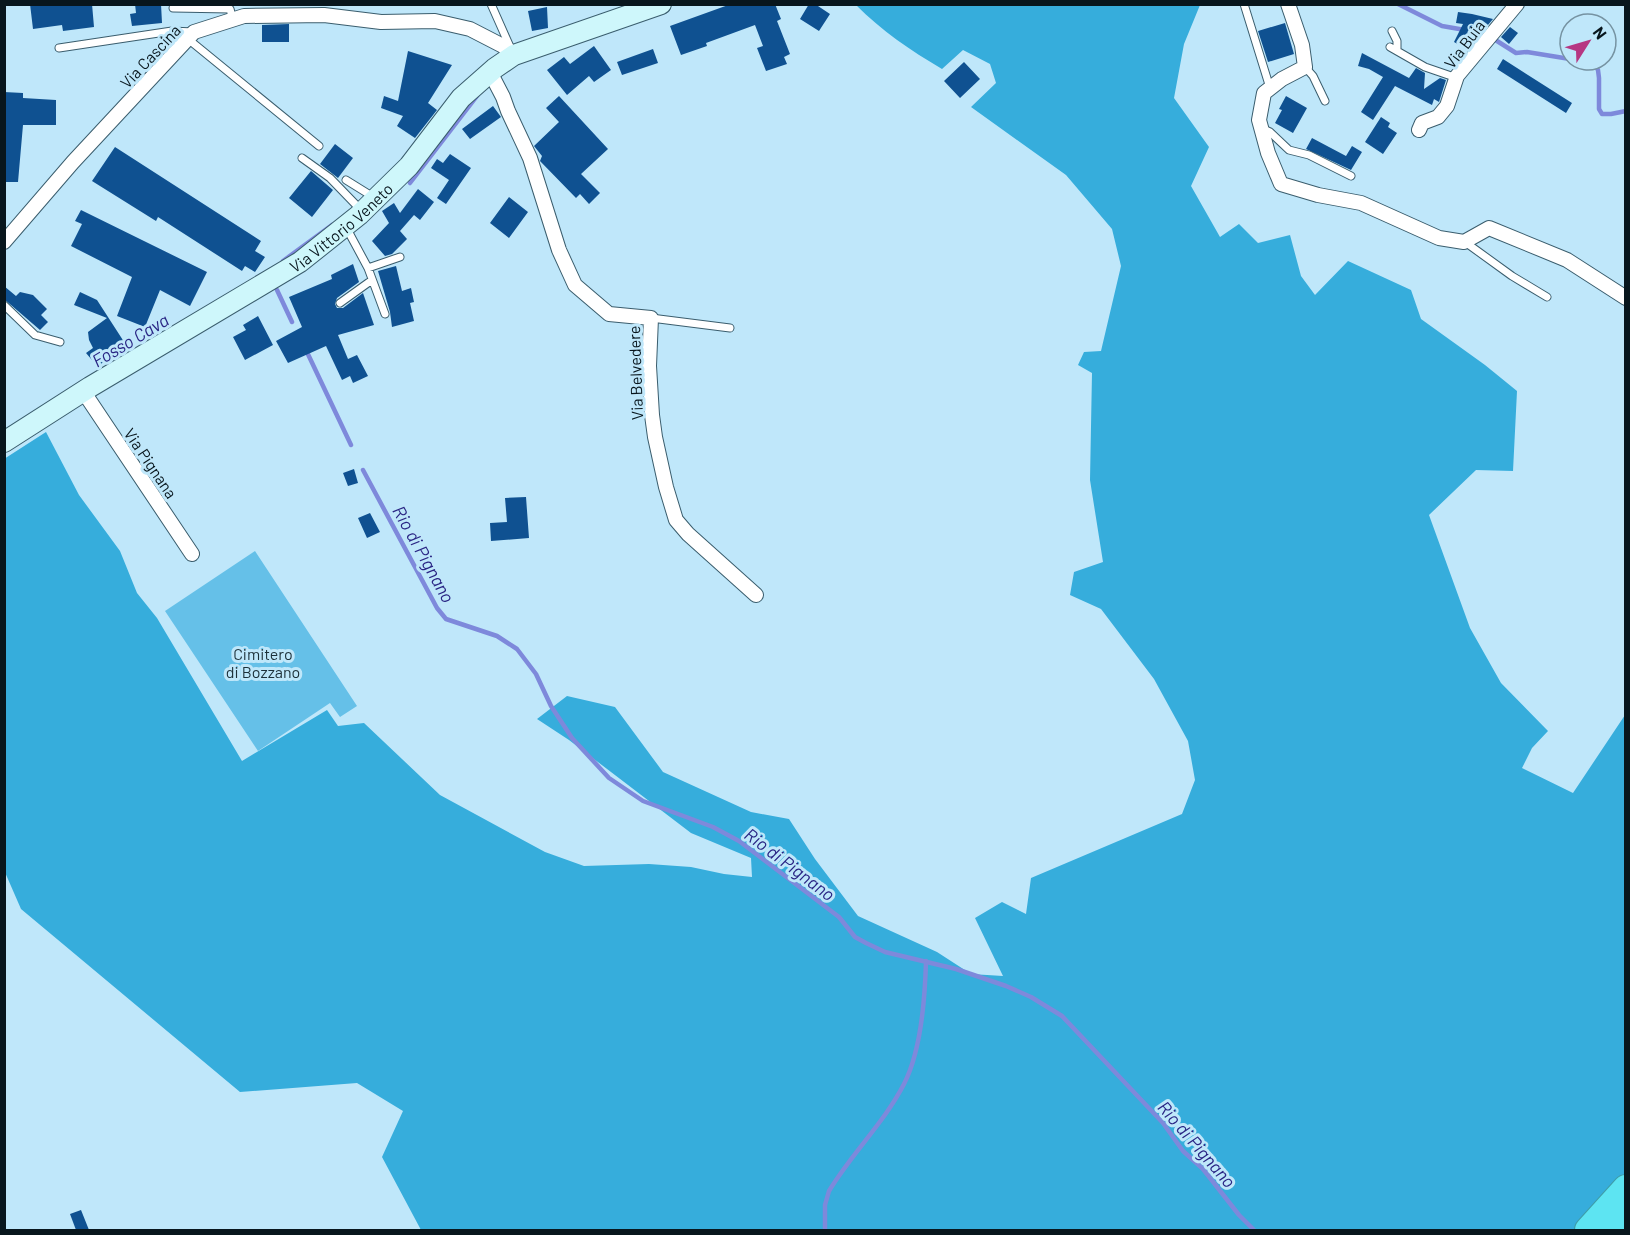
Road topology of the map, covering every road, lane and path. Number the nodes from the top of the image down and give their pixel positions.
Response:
1 (491, 4) edge
2 (661, 4) edge
3 (1244, 4) edge
4 (1288, 4) edge
5 (1517, 4) edge
6 (173, 8) dead end
7 (233, 20) junction
8 (1392, 31) dead end
9 (191, 36) junction
10 (58, 48) dead end
11 (514, 55) junction
12 (1305, 67) junction
13 (490, 72) junction
14 (1457, 78) junction
15 (1270, 88) junction
16 (1325, 101) dead end
17 (1261, 128) junction
18 (1419, 130) dead end
19 (319, 146) dead end
20 (302, 158) dead end
21 (1351, 176) dead end
22 (346, 180) dead end
23 (369, 205) junction
24 (345, 226) junction
25 (4, 242) edge
26 (1464, 242) junction
27 (400, 257) dead end
28 (368, 268) junction
29 (372, 280) junction
30 (1547, 297) dead end
31 (1626, 298) edge
32 (340, 303) dead end
33 (4, 305) edge
34 (385, 314) dead end
35 (651, 318) junction
36 (730, 328) dead end
37 (60, 342) dead end
38 (83, 391) junction
39 (4, 442) edge
40 (192, 554) dead end
41 (756, 596) dead end
42 (1626, 1188) edge
43 (1626, 1216) edge
44 (1588, 1230) edge
45 (1614, 1230) edge

1 - 11 lane
2 - 11 street, Via Vittorio Veneto
3 - 15 lane
4 - 12 street
5 - 14 street, Via Buia
6 - 7 lane
7 - 9 street, Via Cascina
7 - 11 street, Via Cascina
8 - 14 lane
9 - 10 lane
9 - 19 lane
9 - 25 street, Via Cascina
11 - 13 street, Via Vittorio Veneto
12 - 15 street
12 - 16 lane
13 - 23 street, Via Vittorio Veneto
13 - 35 street, Via Belvedere
14 - 18 street, Via Buia
15 - 17 street
17 - 21 lane
17 - 26 street
20 - 23 lane
22 - 23 lane
23 - 24 street, Via Vittorio Veneto
24 - 28 lane
24 - 38 street, Via Vittorio Veneto
26 - 30 lane
26 - 31 street
27 - 28 lane
28 - 29 lane
29 - 32 lane
29 - 34 lane
33 - 37 lane
35 - 36 lane
35 - 41 street, Via Belvedere
38 - 39 street, Via Vittorio Veneto
38 - 40 street, Via Pignana
42 - 44 highway
43 - 45 highway

